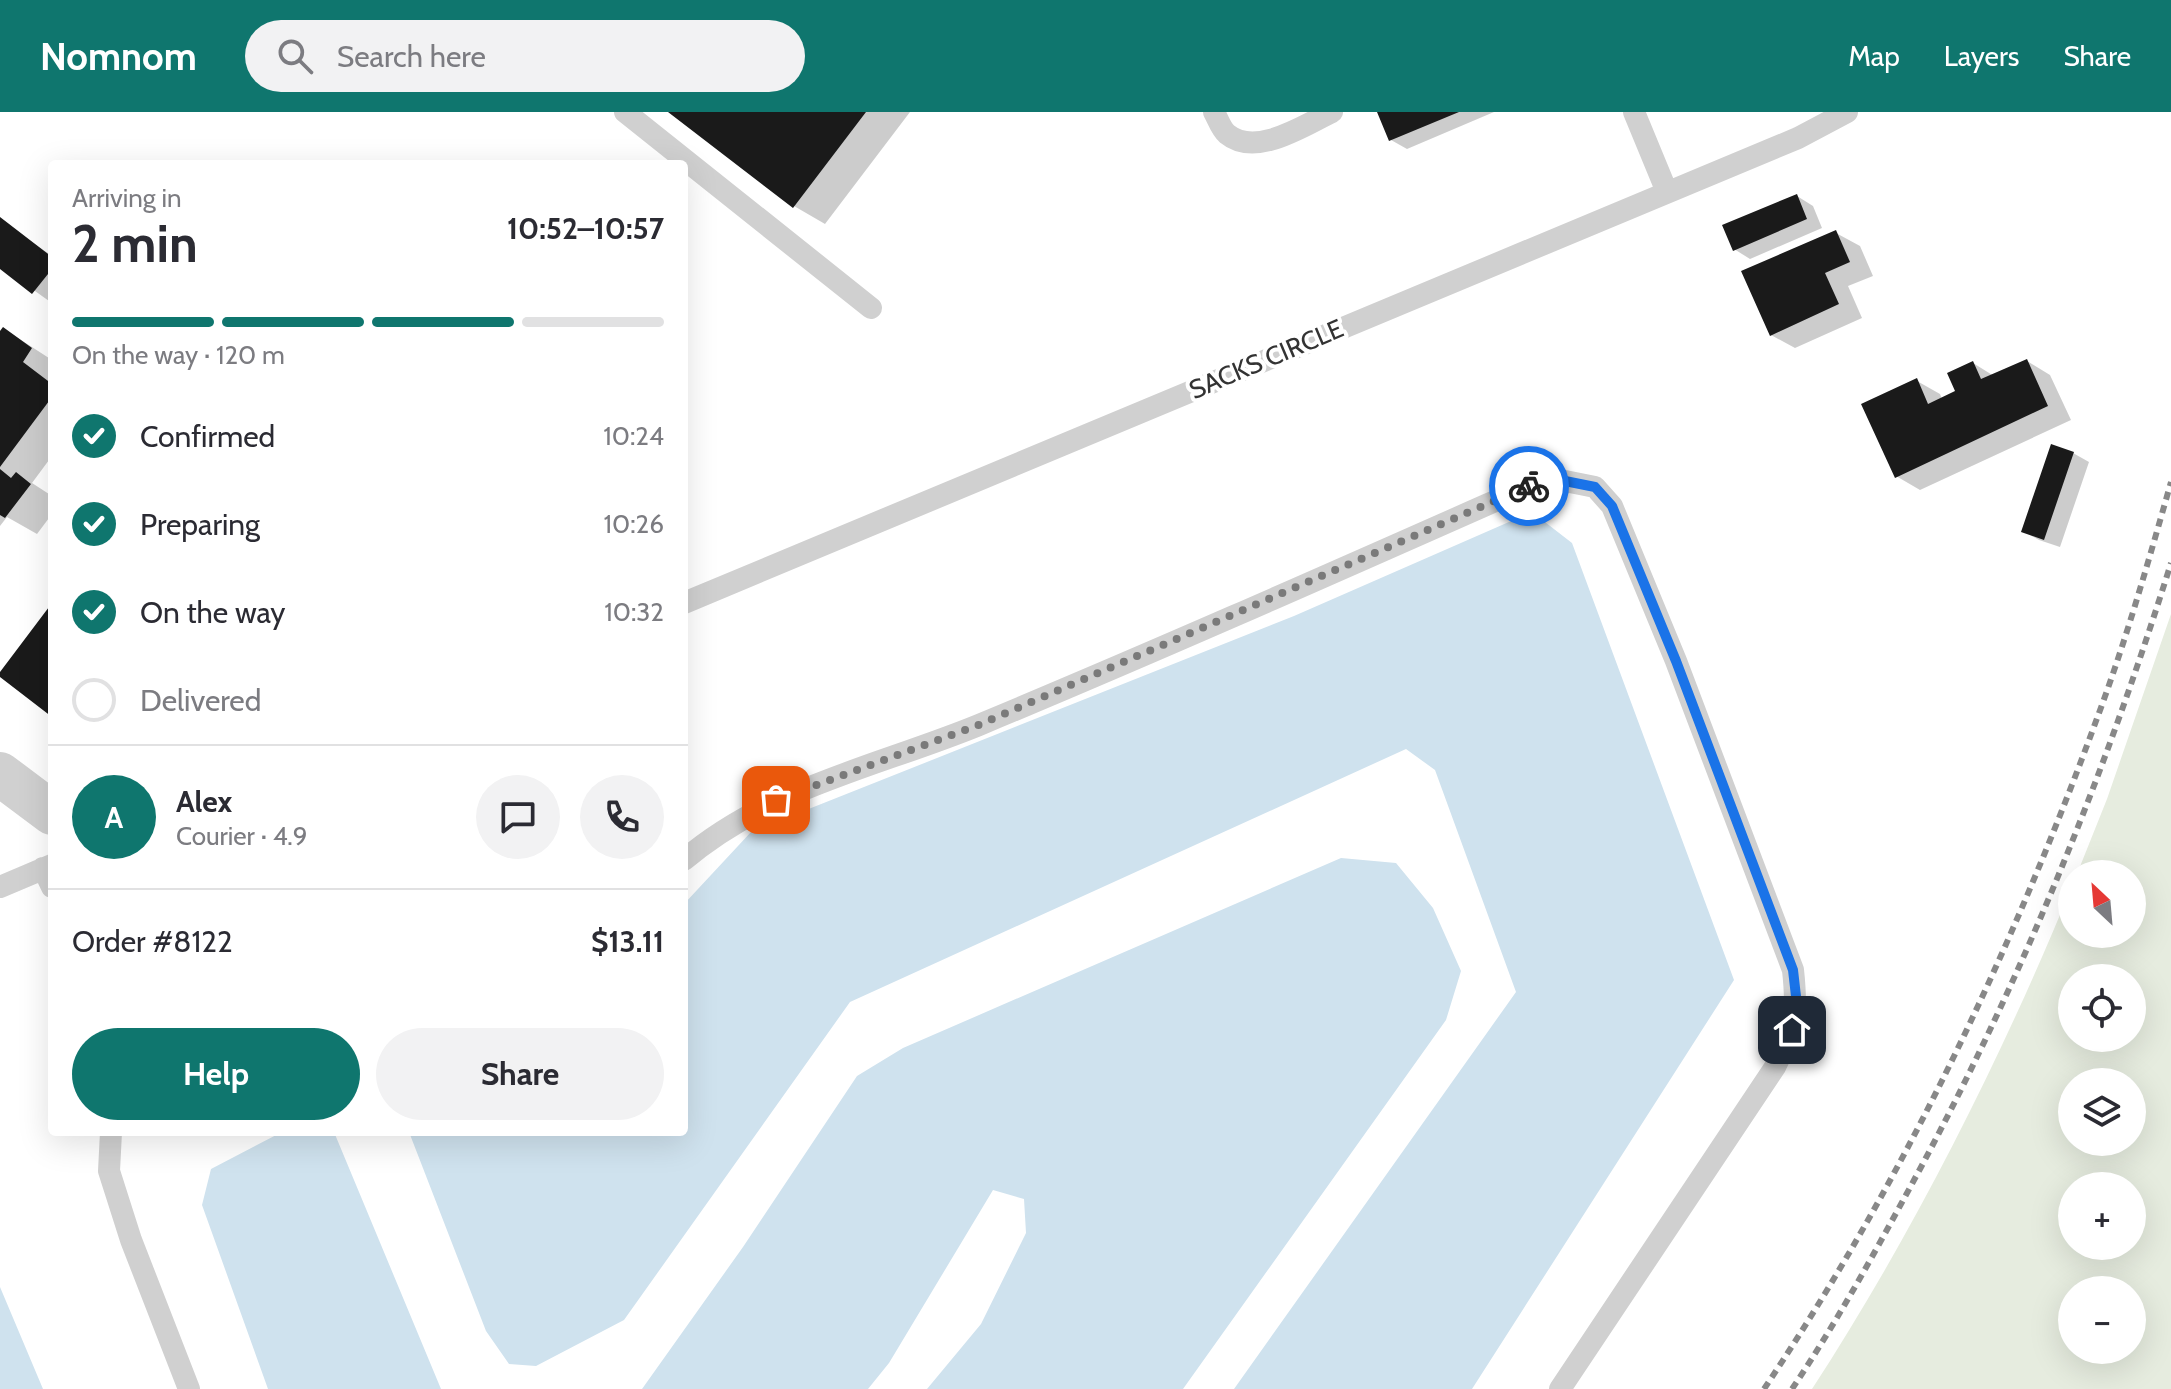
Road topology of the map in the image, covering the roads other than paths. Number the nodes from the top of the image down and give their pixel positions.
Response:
1 (625, 112) edge
2 (1214, 112) edge
3 (1332, 112) edge
4 (1634, 112) edge
5 (1847, 112) edge
6 (685, 160) edge
7 (688, 162) edge
8 (1667, 192) junction
9 (871, 308) dead end
10 (688, 601) edge
11 (0, 774) edge
12 (48, 810) edge
13 (688, 856) edge
14 (48, 874) edge
15 (0, 887) edge
16 (111, 1136) edge
17 (189, 1389) edge
18 (1560, 1389) edge

1 - 6 lane
2 - 3 lane
4 - 8 lane
5 - 8 lane, SACKS CIRCLE
7 - 9 lane
8 - 10 lane, SACKS CIRCLE
11 - 12 street
13 - 18 lane
14 - 15 lane
16 - 17 lane

